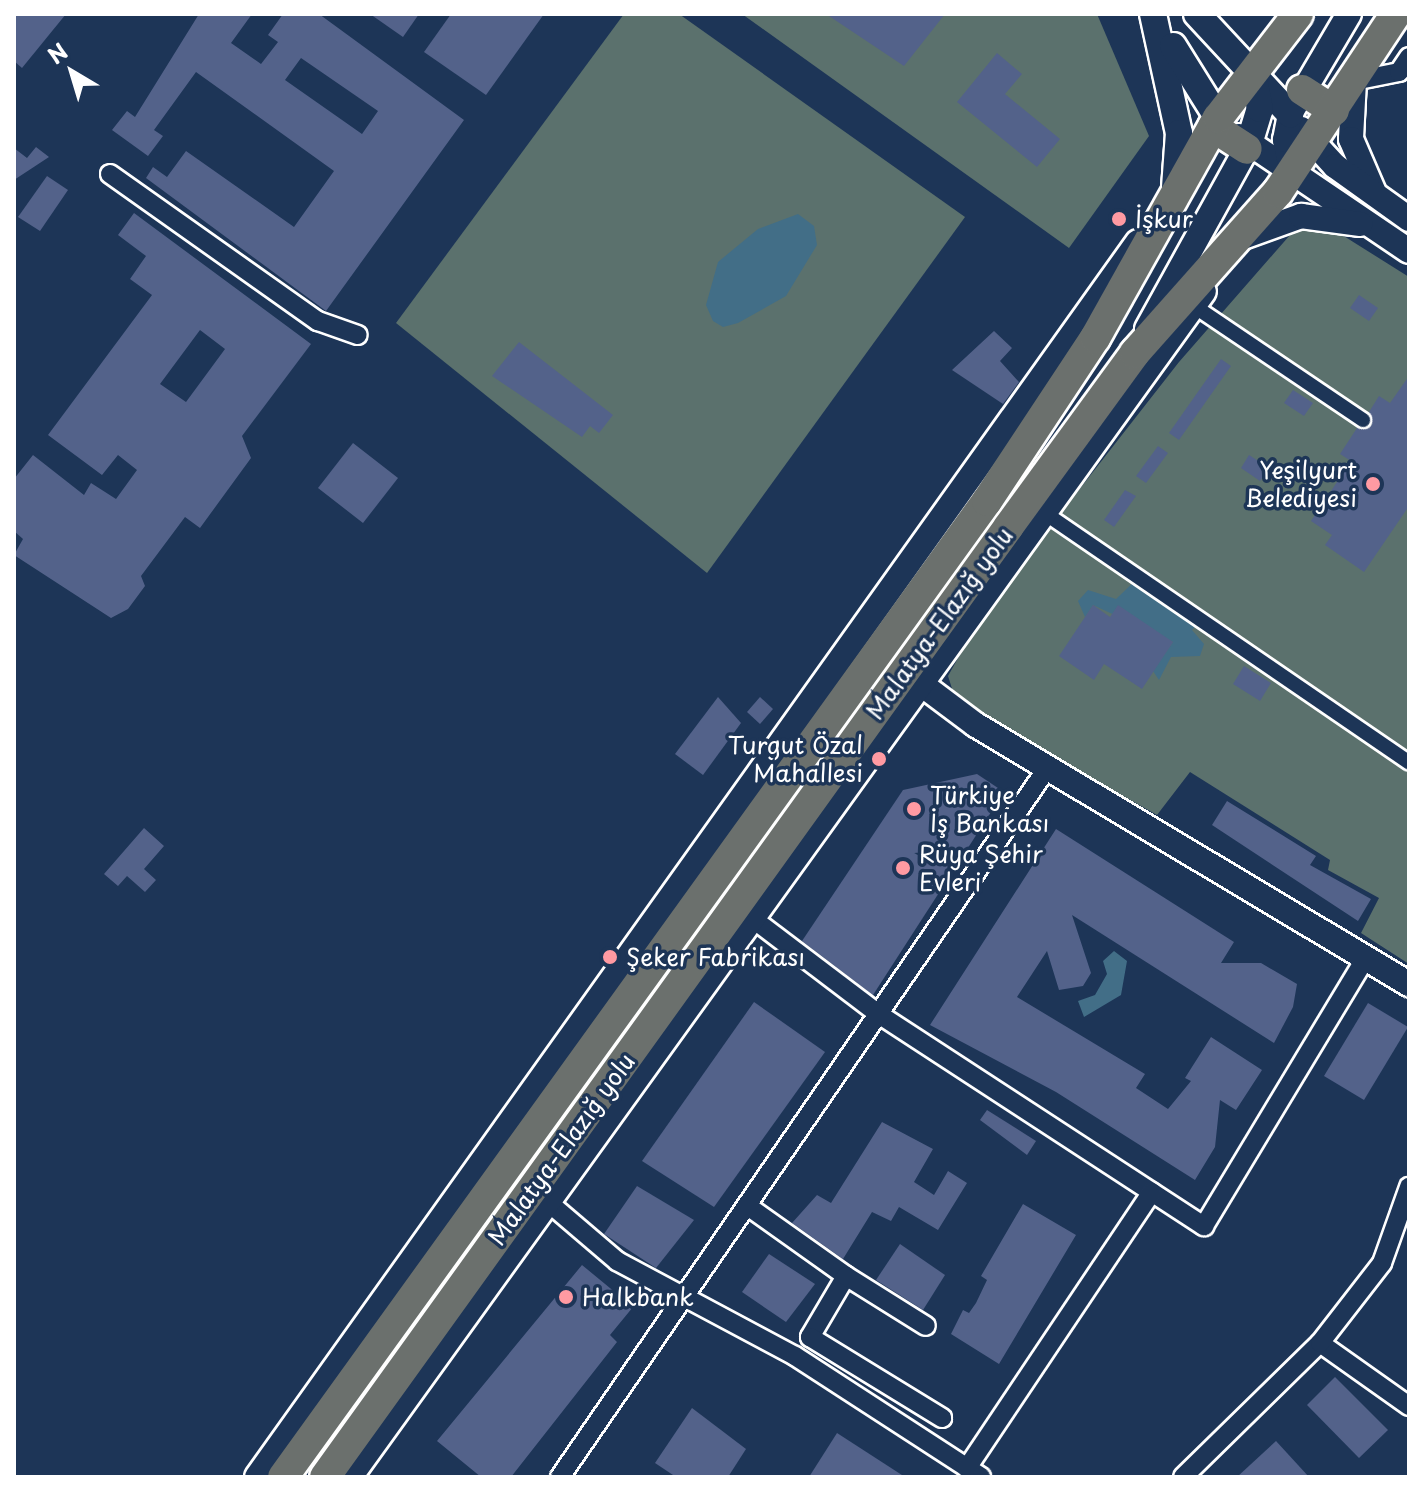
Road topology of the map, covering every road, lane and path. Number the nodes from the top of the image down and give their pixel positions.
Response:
1 (1155, 14) edge
2 (1197, 14) edge
3 (1298, 14) edge
4 (1349, 14) edge
5 (1396, 14) edge
6 (1409, 57) edge
7 (1252, 71) junction
8 (1354, 81) junction
9 (1296, 102) junction
10 (1334, 111) junction
11 (1215, 123) junction
12 (1312, 143) junction
13 (1248, 146) junction
14 (1292, 173) junction
15 (110, 174) dead end
16 (1379, 198) junction
17 (1168, 200) junction
18 (1409, 219) edge
19 (1378, 229) junction
20 (1235, 246) junction
21 (1409, 251) edge
22 (1194, 306) junction
23 (358, 335) dead end
24 (1135, 353) junction
25 (1363, 420) dead end
26 (1046, 514) junction
27 (924, 686) junction
28 (1409, 763) edge
29 (1048, 767) junction
30 (752, 918) junction
31 (1366, 957) junction
32 (1409, 984) edge
33 (880, 1015) junction
34 (1152, 1192) junction
35 (1408, 1196) edge
36 (548, 1202) junction
37 (749, 1207) junction
38 (846, 1276) junction
39 (687, 1297) junction
40 (926, 1326) dead end
41 (1320, 1343) junction
42 (1409, 1406) edge
43 (942, 1418) dead end
44 (974, 1472) edge
45 (257, 1477) edge
46 (283, 1477) edge
47 (325, 1477) edge
48 (350, 1477) edge
49 (560, 1477) edge
50 (1183, 1477) edge

1 - 11 main road
1 - 17 main road
2 - 7 main road
3 - 7 highway, Malatya-Elazığ yolu
4 - 9 street
5 - 8 highway, Malatya-Elazığ yolu
6 - 8 street
7 - 9 main road
7 - 11 highway, Malatya-Elazığ yolu
7 - 13 main road
8 - 10 highway, Malatya-Elazığ yolu
8 - 16 street
9 - 10 highway
9 - 12 street
9 - 14 street
10 - 12 highway, Malatya-Elazığ yolu
11 - 13 highway
11 - 17 highway, Malatya-Elazığ yolu
12 - 14 highway, Malatya-Elazığ yolu
12 - 16 street
13 - 14 street
13 - 24 street
14 - 19 street
14 - 20 highway, Malatya-Elazığ yolu
15 - 23 street
16 - 18 street
17 - 45 street
17 - 46 highway, Malatya-Elazığ yolu
19 - 20 street
19 - 21 street
20 - 22 street
20 - 24 highway, Malatya-Elazığ yolu
22 - 25 street
22 - 26 street
24 - 47 highway, Malatya-Elazığ yolu
26 - 27 street
26 - 28 street
27 - 29 street
27 - 30 street
29 - 31 street
29 - 33 street
30 - 33 street
30 - 36 street
31 - 32 street
31 - 34 street
33 - 34 street
33 - 37 street
34 - 44 street
35 - 41 street
36 - 39 street
36 - 48 street
37 - 38 street
37 - 39 street
38 - 40 street
38 - 43 street
39 - 44 street
39 - 49 street
41 - 42 street
41 - 50 street

